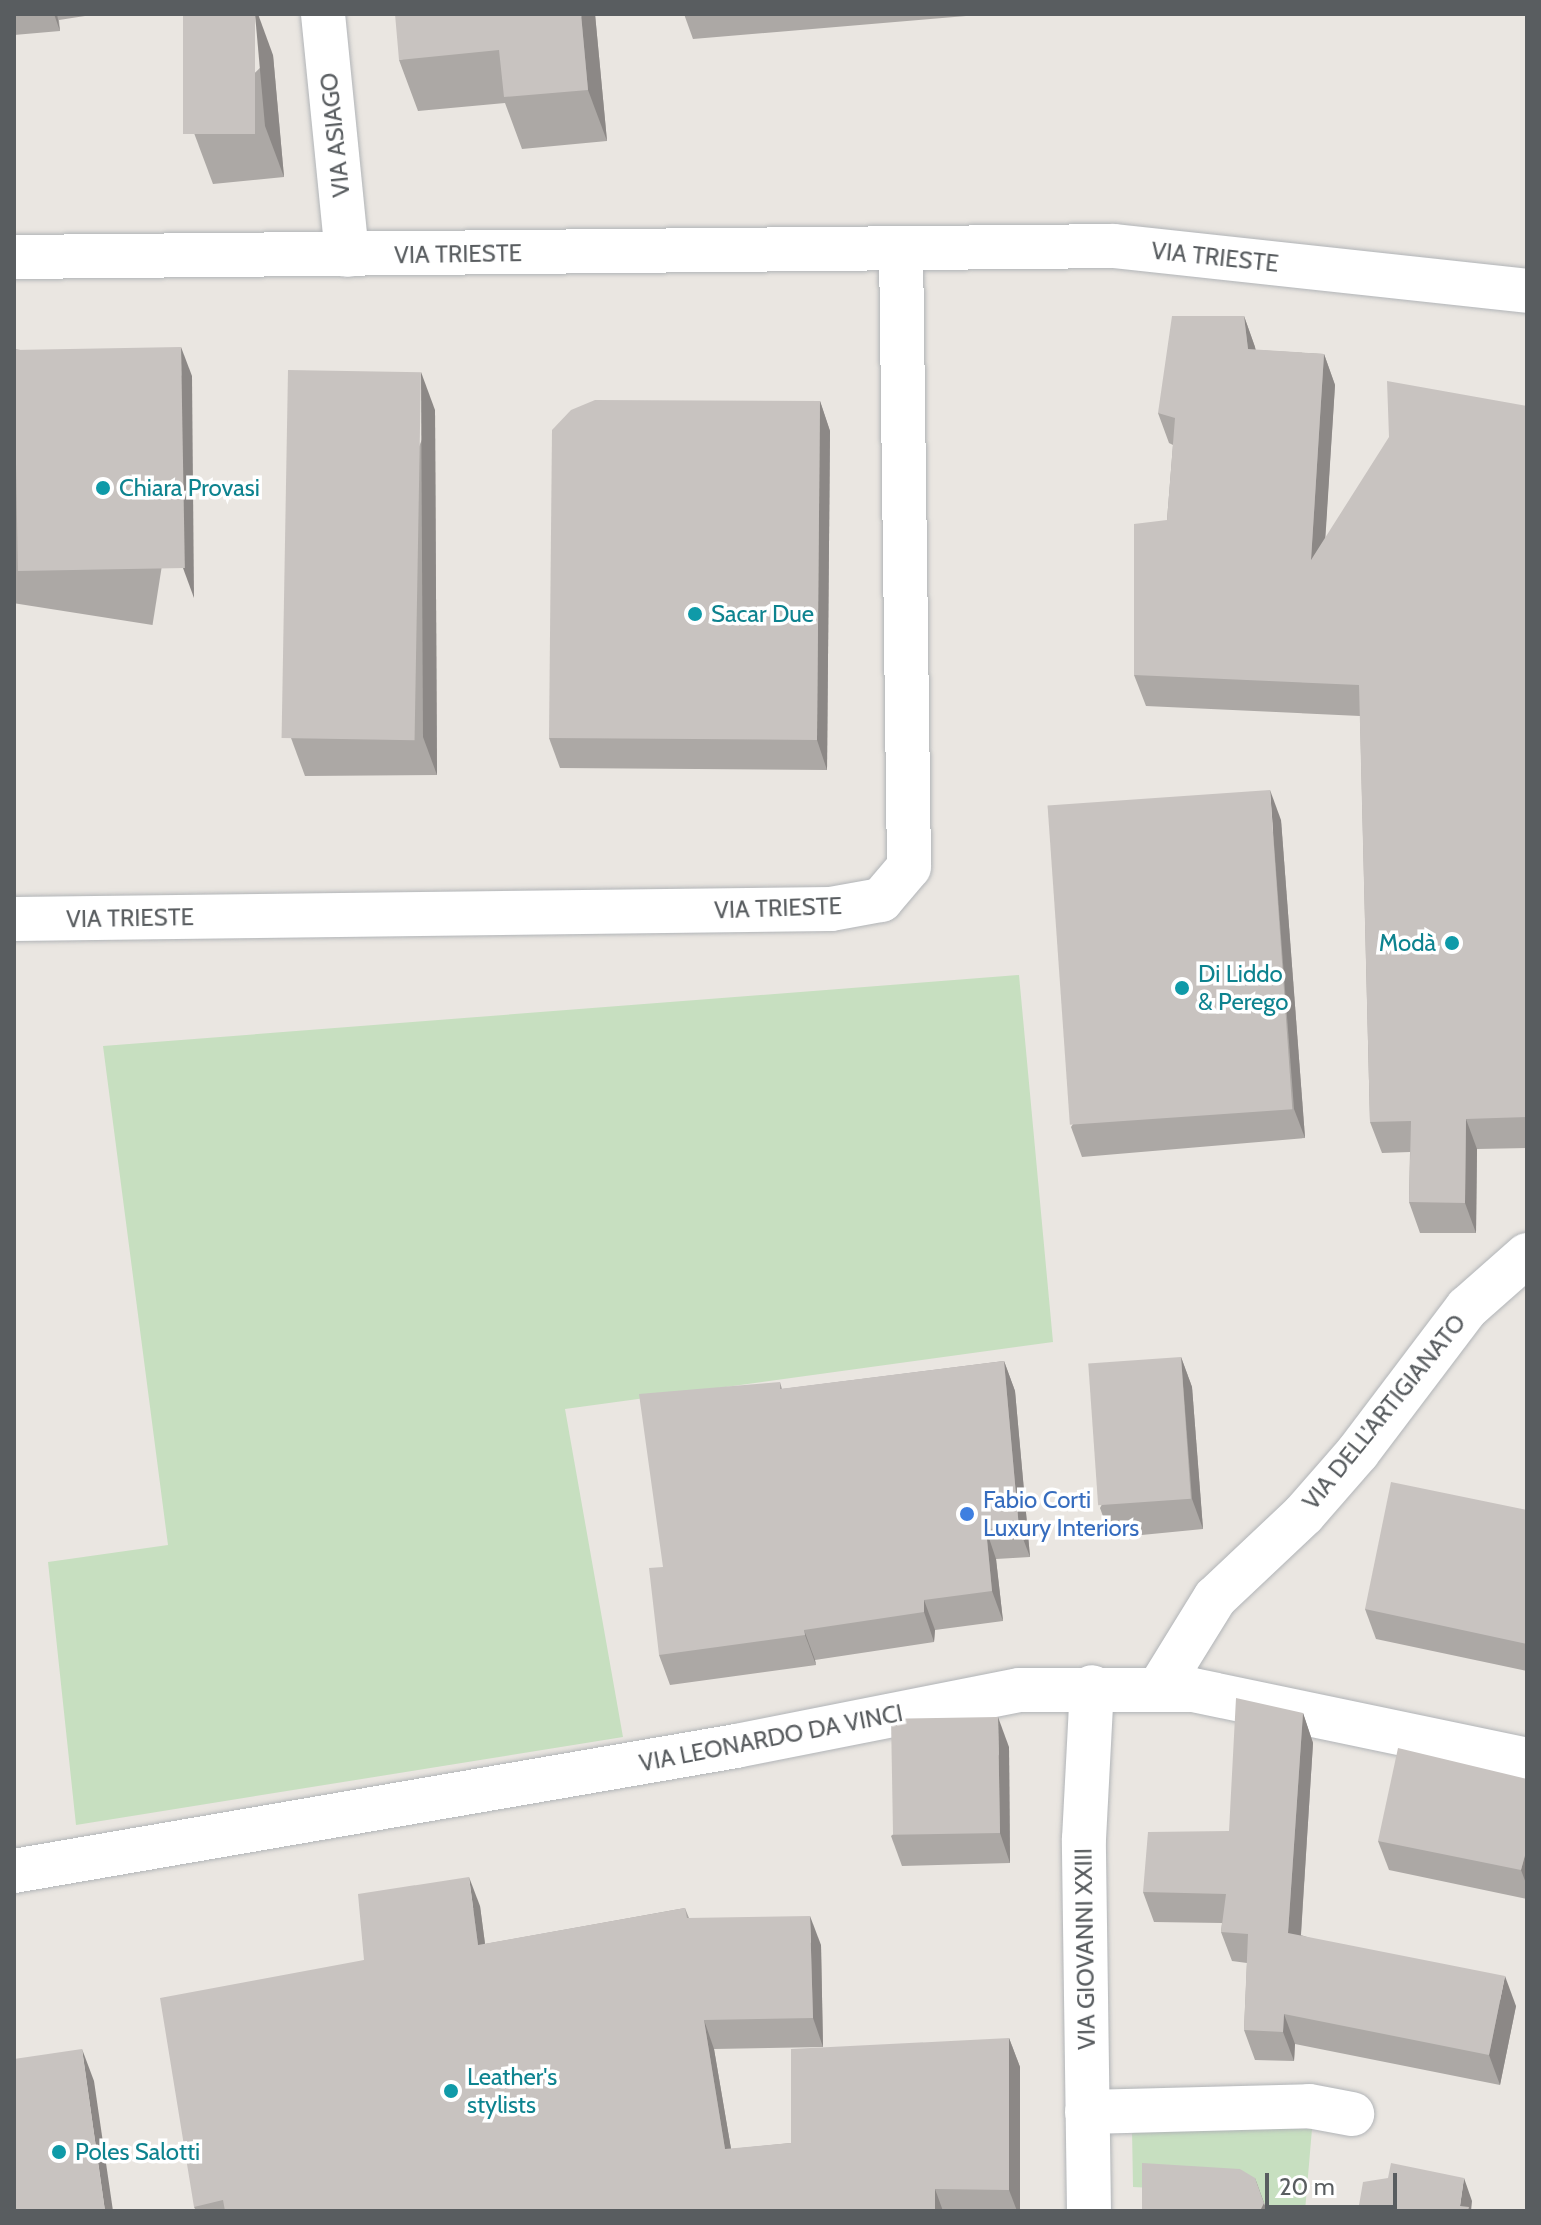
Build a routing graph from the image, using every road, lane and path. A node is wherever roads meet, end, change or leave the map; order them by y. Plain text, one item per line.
1 (323, 14) edge
2 (901, 249) junction
3 (347, 255) junction
4 (14, 257) edge
5 (1527, 291) edge
6 (14, 919) edge
7 (1527, 1255) edge
8 (1092, 1687) junction
9 (1160, 1687) junction
10 (1527, 1760) edge
11 (14, 1871) edge
12 (1087, 2112) junction
13 (1352, 2114) dead end
14 (1089, 2211) edge

1 - 3 street, VIA ASIAGO
2 - 3 street, VIA TRIESTE
2 - 5 street, VIA TRIESTE
2 - 6 street, VIA TRIESTE
3 - 4 street, VIA TRIESTE
7 - 9 street, VIA DELL'ARTIGIANATO
8 - 9 street, VIA LEONARDO DA VINCI
8 - 11 street, VIA LEONARDO DA VINCI
8 - 12 street, VIA GIOVANNI XXIII
9 - 10 street, VIA LEONARDO DA VINCI
12 - 13 street
12 - 14 street, VIA GIOVANNI XXIII

